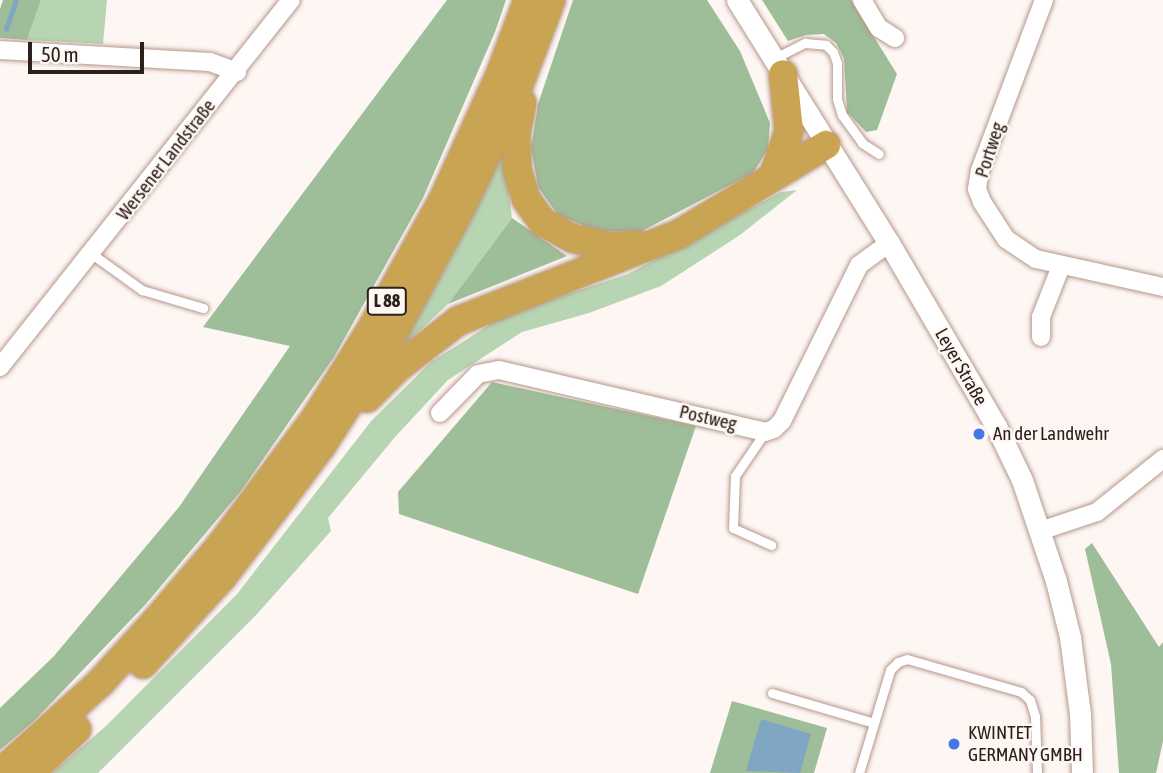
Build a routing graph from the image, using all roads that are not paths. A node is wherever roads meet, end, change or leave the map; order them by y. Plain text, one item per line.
1 (291, 0) edge
2 (528, 0) edge
3 (551, 0) edge
4 (737, 0) edge
5 (862, 0) edge
6 (1044, 0) edge
7 (895, 38) dead end
8 (535, 46) junction
9 (0, 50) edge
10 (778, 66) junction
11 (237, 72) junction
12 (826, 145) junction
13 (879, 154) dead end
14 (773, 177) junction
15 (889, 243) junction
16 (652, 245) junction
17 (92, 254) junction
18 (1060, 266) junction
19 (1163, 286) edge
20 (203, 308) dead end
21 (1041, 337) dead end
22 (0, 367) edge
23 (440, 413) dead end
24 (765, 432) junction
25 (322, 445) junction
26 (1163, 459) edge
27 (1041, 531) junction
28 (771, 545) dead end
29 (772, 693) dead end
30 (874, 723) junction
31 (0, 773) edge
32 (30, 773) edge
33 (859, 773) edge
34 (1037, 773) edge
35 (1082, 773) edge

1 - 11 street, Wersener Landstraße
2 - 31 highway, L 88
3 - 8 highway, L 88
4 - 10 street, Leyer Straße
5 - 7 street
6 - 18 street, Portweg
8 - 16 highway
8 - 25 highway, L 88
9 - 11 street
10 - 12 street, Leyer Straße
10 - 13 lane
10 - 14 highway
11 - 17 street, Wersener Landstraße
12 - 14 highway
12 - 15 street, Leyer Straße
14 - 16 highway
15 - 24 street
15 - 27 street, Leyer Straße
16 - 25 highway
17 - 20 lane
17 - 22 street, Wersener Landstraße
18 - 19 street, Portweg
18 - 21 street
23 - 24 street, Postweg
24 - 28 lane
25 - 32 highway, L 88
26 - 27 street
27 - 35 street, Leyer Straße
29 - 30 lane
30 - 33 lane
30 - 34 lane

